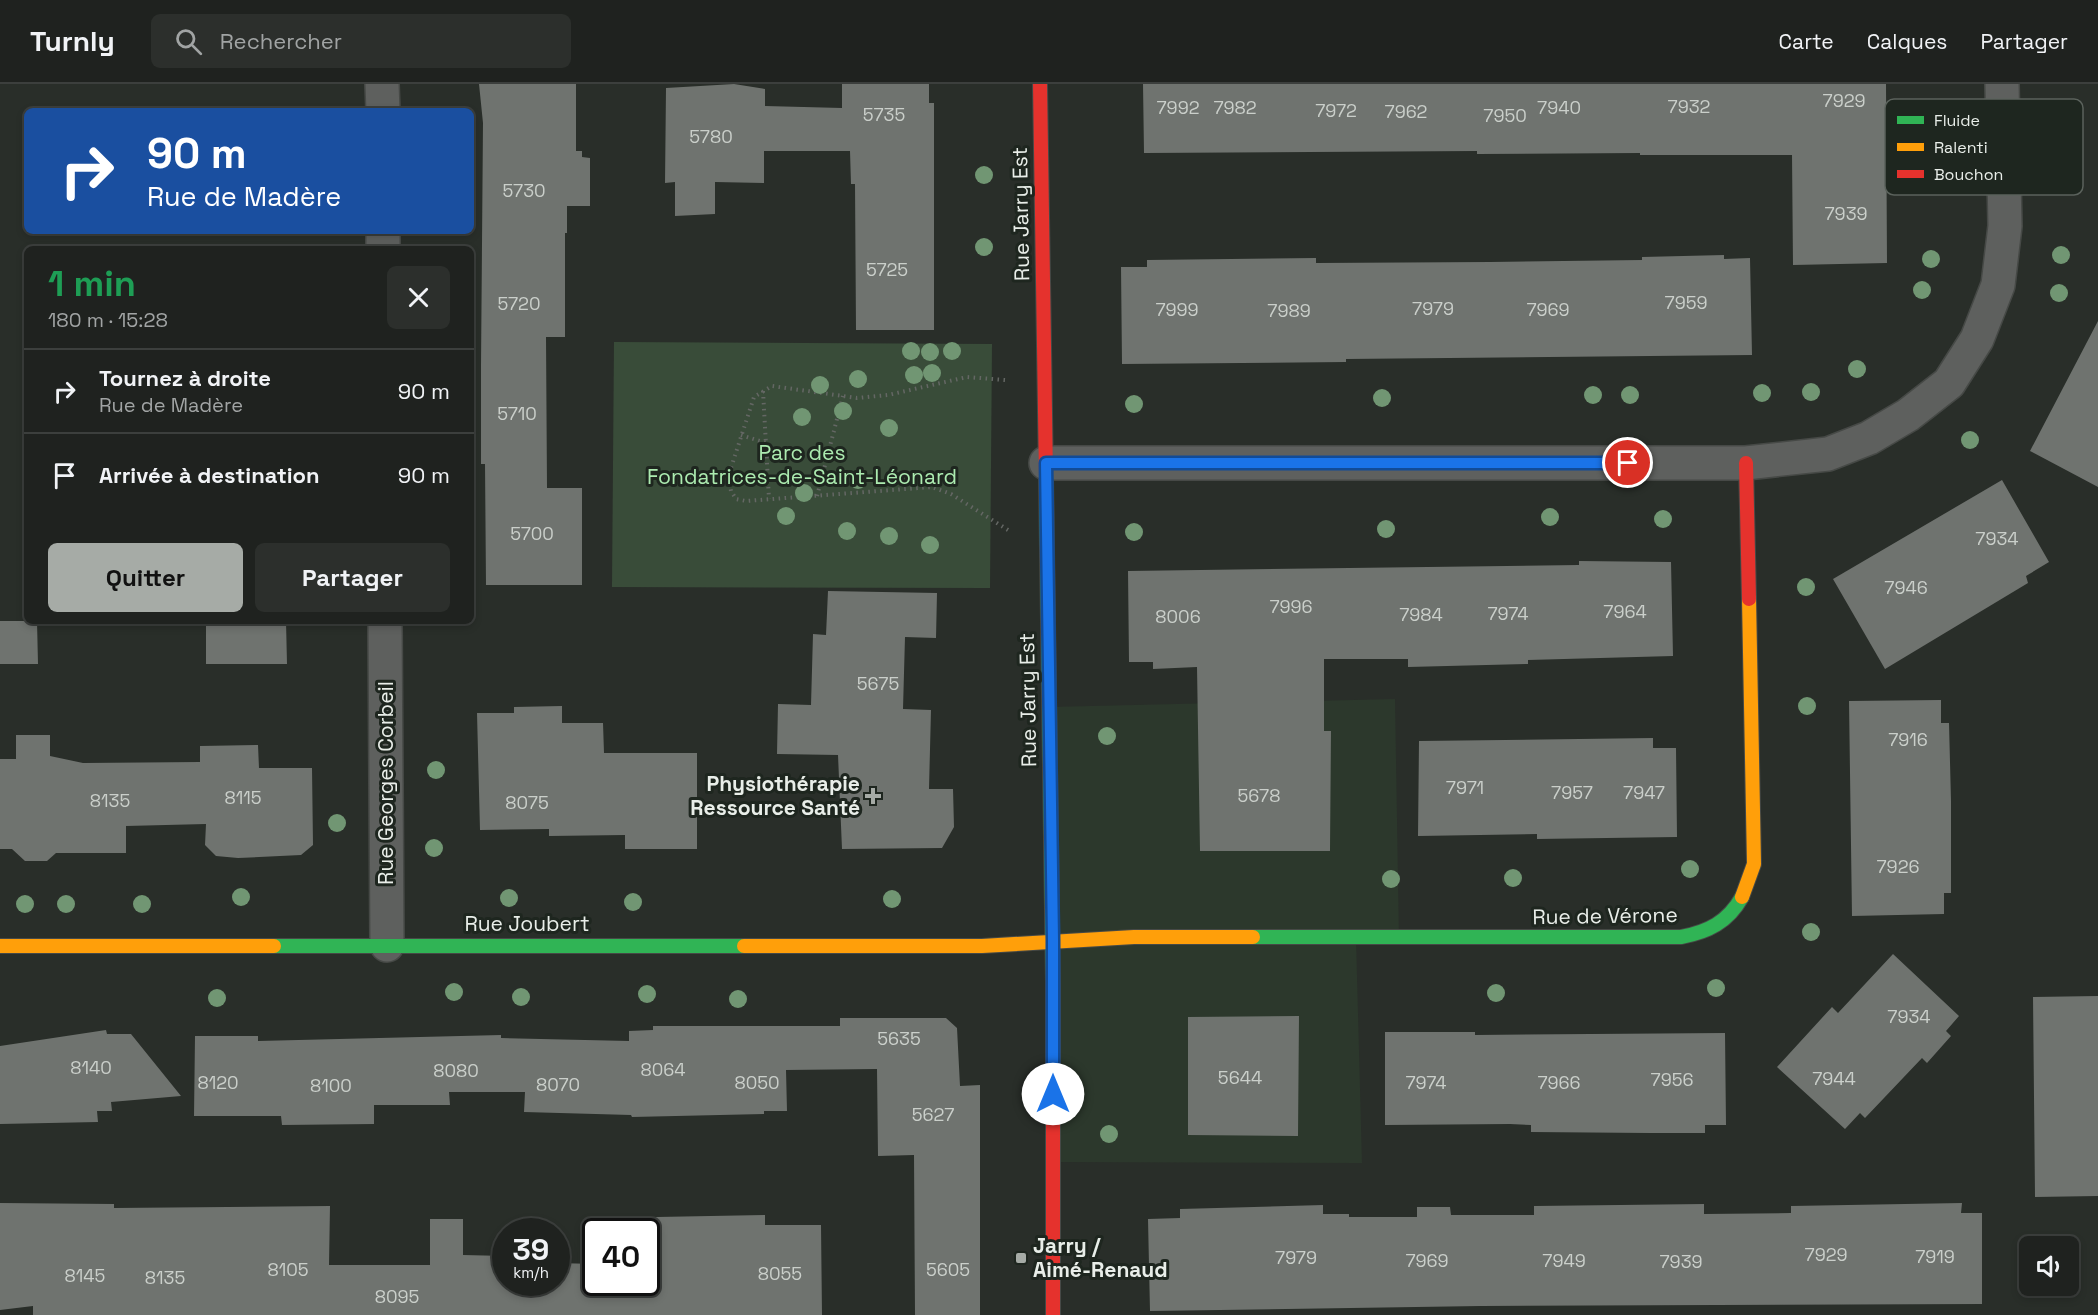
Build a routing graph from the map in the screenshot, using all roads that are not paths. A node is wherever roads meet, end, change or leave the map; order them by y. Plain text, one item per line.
1 (382, 84) edge
2 (1040, 84) edge
3 (2002, 84) edge
4 (2002, 99) edge
5 (382, 108) edge
6 (2005, 195) edge
7 (1046, 463) junction
8 (1746, 463) junction
9 (385, 624) edge
10 (1053, 940) junction
11 (387, 945) junction
12 (0, 946) edge
13 (1053, 1315) edge

1 - 5 street
2 - 7 street, Rue Jarry Est
3 - 4 street
6 - 8 street
7 - 8 street
7 - 10 street, Rue Jarry Est
8 - 10 street, Rue de Vérone
9 - 11 street, Rue Georges Corbeil
10 - 11 street, Rue Joubert
10 - 13 street, Rue Jarry Est
11 - 12 street, Rue Joubert

